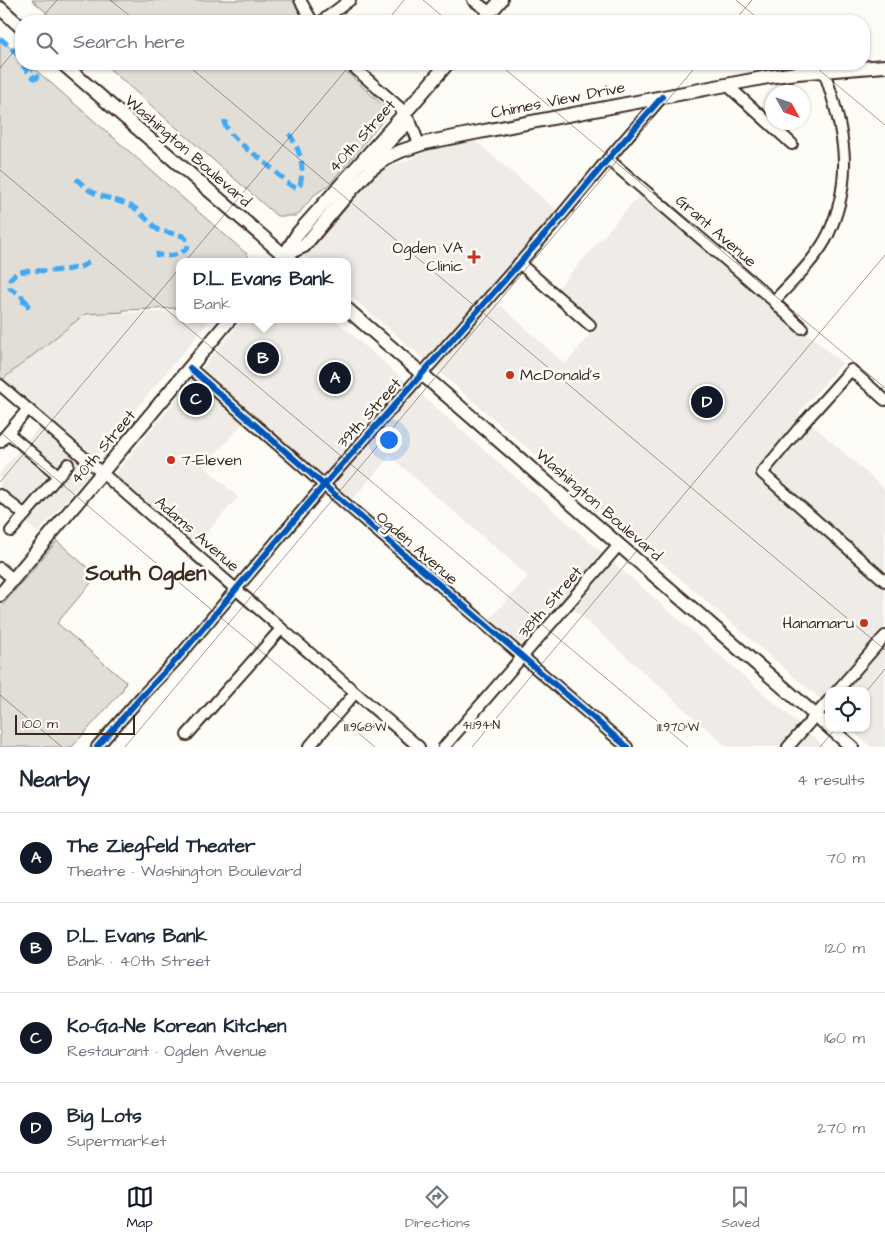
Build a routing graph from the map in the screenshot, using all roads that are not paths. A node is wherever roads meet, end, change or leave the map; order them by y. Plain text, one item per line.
1 (300, 0) edge
2 (350, 0) edge
3 (473, 0) edge
4 (501, 0) edge
5 (0, 8) edge
6 (309, 15) edge
7 (330, 15) edge
8 (485, 15) edge
9 (489, 15) edge
10 (15, 22) edge
11 (885, 66) edge
12 (870, 67) edge
13 (71, 70) edge
14 (357, 70) edge
15 (443, 70) edge
16 (836, 70) edge
17 (824, 71) junction
18 (728, 84) junction
19 (662, 97) junction
20 (407, 118) junction
21 (419, 144) junction
22 (792, 144) dead end
23 (608, 159) junction
24 (364, 176) junction
25 (283, 258) edge
26 (286, 258) edge
27 (288, 258) edge
28 (520, 263) junction
29 (774, 301) junction
30 (351, 312) edge
31 (227, 323) edge
32 (590, 325) dead end
33 (802, 328) dead end
34 (190, 368) junction
35 (422, 374) junction
36 (0, 385) edge
37 (885, 400) edge
38 (28, 409) junction
39 (8, 433) junction
40 (0, 442) edge
41 (68, 464) dead end
42 (102, 472) junction
43 (58, 475) junction
44 (324, 485) junction
45 (0, 495) edge
46 (24, 515) junction
47 (11, 531) dead end
48 (619, 545) junction
49 (0, 568) edge
50 (13, 579) junction
51 (885, 581) edge
52 (236, 589) junction
53 (0, 595) edge
54 (281, 629) junction
55 (885, 636) edge
56 (522, 656) junction
57 (840, 687) edge
58 (355, 693) junction
59 (825, 705) edge
60 (816, 715) junction
61 (825, 723) edge
62 (835, 732) edge
63 (187, 735) dead end
64 (97, 747) edge
65 (309, 747) edge
66 (418, 747) edge
67 (444, 747) edge
68 (627, 747) edge
69 (788, 747) edge
70 (852, 747) edge

1 - 6 street
2 - 7 street
3 - 8 street
4 - 9 main road
5 - 10 main road
11 - 12 main road, Chimes View Drive
13 - 25 main road, Washington Boulevard
14 - 20 street
15 - 20 main road, 40th Street
16 - 17 main road, Chimes View Drive
17 - 18 main road, Chimes View Drive
17 - 29 street
18 - 19 main road, Chimes View Drive
18 - 22 street
19 - 21 main road, Chimes View Drive
19 - 23 street, 39th Street
20 - 21 street
20 - 24 street, 40th Street
20 - 26 main road, 40th Street
21 - 24 main road, Chimes View Drive
23 - 28 street, 39th Street
23 - 29 street, Grant Avenue
24 - 27 main road, 40th Street
28 - 32 street
28 - 35 street, 39th Street
29 - 33 street, Grant Avenue
30 - 35 main road, Washington Boulevard
31 - 34 main road, 40th Street
34 - 42 main road, 40th Street
34 - 44 street, Ogden Avenue
35 - 44 street, 39th Street
35 - 48 main road, Washington Boulevard
36 - 38 street, Adams Avenue
37 - 51 street
38 - 39 street
38 - 42 street, Adams Avenue
39 - 40 street
39 - 43 street
41 - 43 street
42 - 50 main road, 40th Street
42 - 52 street, Adams Avenue
43 - 46 street
44 - 52 street, 39th Street
44 - 56 street, Ogden Avenue
45 - 46 street
46 - 47 street
48 - 56 street, 38th Street
48 - 60 main road, Washington Boulevard
49 - 50 street
50 - 53 main road, 40th Street
52 - 54 street, Adams Avenue
52 - 64 street, 39th Street
54 - 58 street, Adams Avenue
54 - 63 street
55 - 57 street
56 - 67 street, 38th Street
56 - 68 street, Ogden Avenue
58 - 65 street
58 - 66 street, Adams Avenue
59 - 60 street
60 - 61 main road, Washington Boulevard
60 - 69 street
62 - 70 main road, Washington Boulevard

